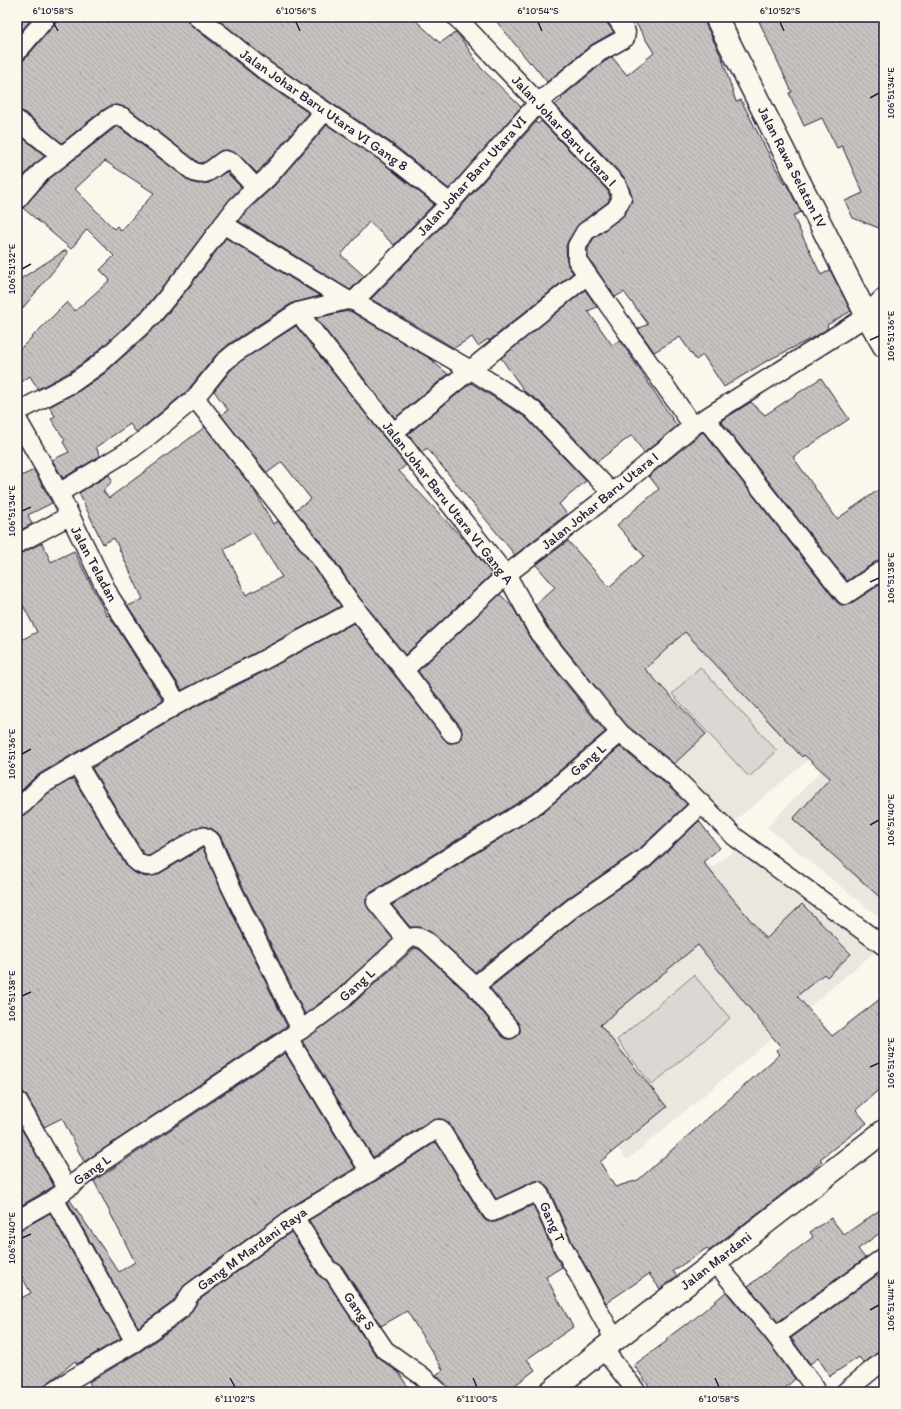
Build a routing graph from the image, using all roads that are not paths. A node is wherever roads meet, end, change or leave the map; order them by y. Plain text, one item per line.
1 (47, 17) edge
2 (197, 17) edge
3 (456, 17) edge
4 (716, 17) edge
5 (619, 21) edge
6 (17, 52) edge
7 (538, 103) junction
8 (324, 112) junction
9 (17, 120) edge
10 (62, 156) junction
11 (256, 188) junction
12 (17, 200) edge
13 (450, 203) junction
14 (223, 224) junction
15 (587, 275) junction
16 (351, 300) junction
17 (884, 300) edge
18 (298, 312) junction
19 (867, 316) junction
20 (884, 346) edge
21 (470, 370) junction
22 (195, 398) junction
23 (17, 412) edge
24 (17, 419) edge
25 (699, 422) junction
26 (394, 432) junction
27 (612, 493) junction
28 (59, 494) junction
29 (69, 516) junction
30 (17, 544) edge
31 (884, 569) edge
32 (506, 575) junction
33 (356, 609) junction
34 (404, 670) junction
35 (178, 704) junction
36 (452, 733) dead end
37 (620, 733) junction
38 (77, 764) junction
39 (702, 804) junction
40 (17, 807) edge
41 (408, 940) junction
42 (884, 946) edge
43 (475, 986) junction
44 (510, 1029) dead end
45 (295, 1034) junction
46 (17, 1100) edge
47 (440, 1129) joint
48 (884, 1131) edge
49 (370, 1172) junction
50 (61, 1194) junction
51 (294, 1217) junction
52 (17, 1220) edge
53 (884, 1257) edge
54 (715, 1262) junction
55 (776, 1336) junction
56 (135, 1342) junction
57 (608, 1344) junction
58 (884, 1360) edge
59 (72, 1386) edge
60 (52, 1392) edge
61 (439, 1392) edge
62 (550, 1392) edge
63 (637, 1392) edge
64 (816, 1392) edge
65 (845, 1392) edge

1 - 6 street
2 - 8 street, Jalan Johar Baru Utara VI Gang 8
3 - 7 street, Jalan Johar Baru Utara I
4 - 19 street, Jalan Rawa Selatan IV
5 - 7 street, Jalan Johar Baru Utara VI
7 - 13 street, Jalan Johar Baru Utara VI
7 - 15 street, Jalan Johar Baru Utara I
8 - 11 street
8 - 13 street, Jalan Johar Baru Utara VI Gang 8
9 - 10 street
10 - 11 street
10 - 12 street
11 - 14 street
13 - 16 street, Jalan Johar Baru Utara VI
14 - 16 street
14 - 23 street
15 - 21 street
15 - 25 street, Jalan Johar Baru Utara I
16 - 18 street
16 - 21 street
17 - 19 street
18 - 22 street
18 - 26 street, Jalan Johar Baru Utara VI Gang A
19 - 20 street
19 - 25 street, Jalan Johar Baru Utara I
21 - 26 street
21 - 27 street
22 - 28 street
22 - 33 street
24 - 28 street, Jalan Teladan
25 - 27 street, Jalan Johar Baru Utara I
25 - 31 street
26 - 32 street, Jalan Johar Baru Utara VI Gang A
27 - 32 street, Jalan Johar Baru Utara I
28 - 29 street, Jalan Teladan
29 - 30 street
29 - 35 street, Jalan Teladan
32 - 34 street, Jalan Johar Baru Utara I
32 - 37 street, Jalan Johar Baru Utara VI Gang A
33 - 34 street
33 - 35 street
34 - 36 street
35 - 38 street
37 - 39 street, Jalan Johar Baru Utara VI Gang A
37 - 41 street, Gang L
38 - 40 street
38 - 45 street
39 - 42 street, Jalan Johar Baru Utara VI Gang A
39 - 43 street
41 - 43 street
41 - 45 street, Gang L
43 - 44 street
45 - 49 street
45 - 50 street, Gang L
46 - 50 street
47 - 49 street, Gang M Mardani Raya
47 - 57 street, Gang T
48 - 54 street, Jalan Mardani
49 - 51 street, Gang M Mardani Raya
50 - 52 street, Gang L
50 - 56 street
51 - 56 street, Gang M Mardani Raya
51 - 61 street, Gang S
53 - 55 street
54 - 55 street
54 - 57 street, Jalan Mardani
55 - 64 street
56 - 59 street, Gang M Mardani Raya
57 - 62 street, Jalan Mardani
57 - 63 street
58 - 65 street
59 - 60 street, Gang M Mardani Raya

